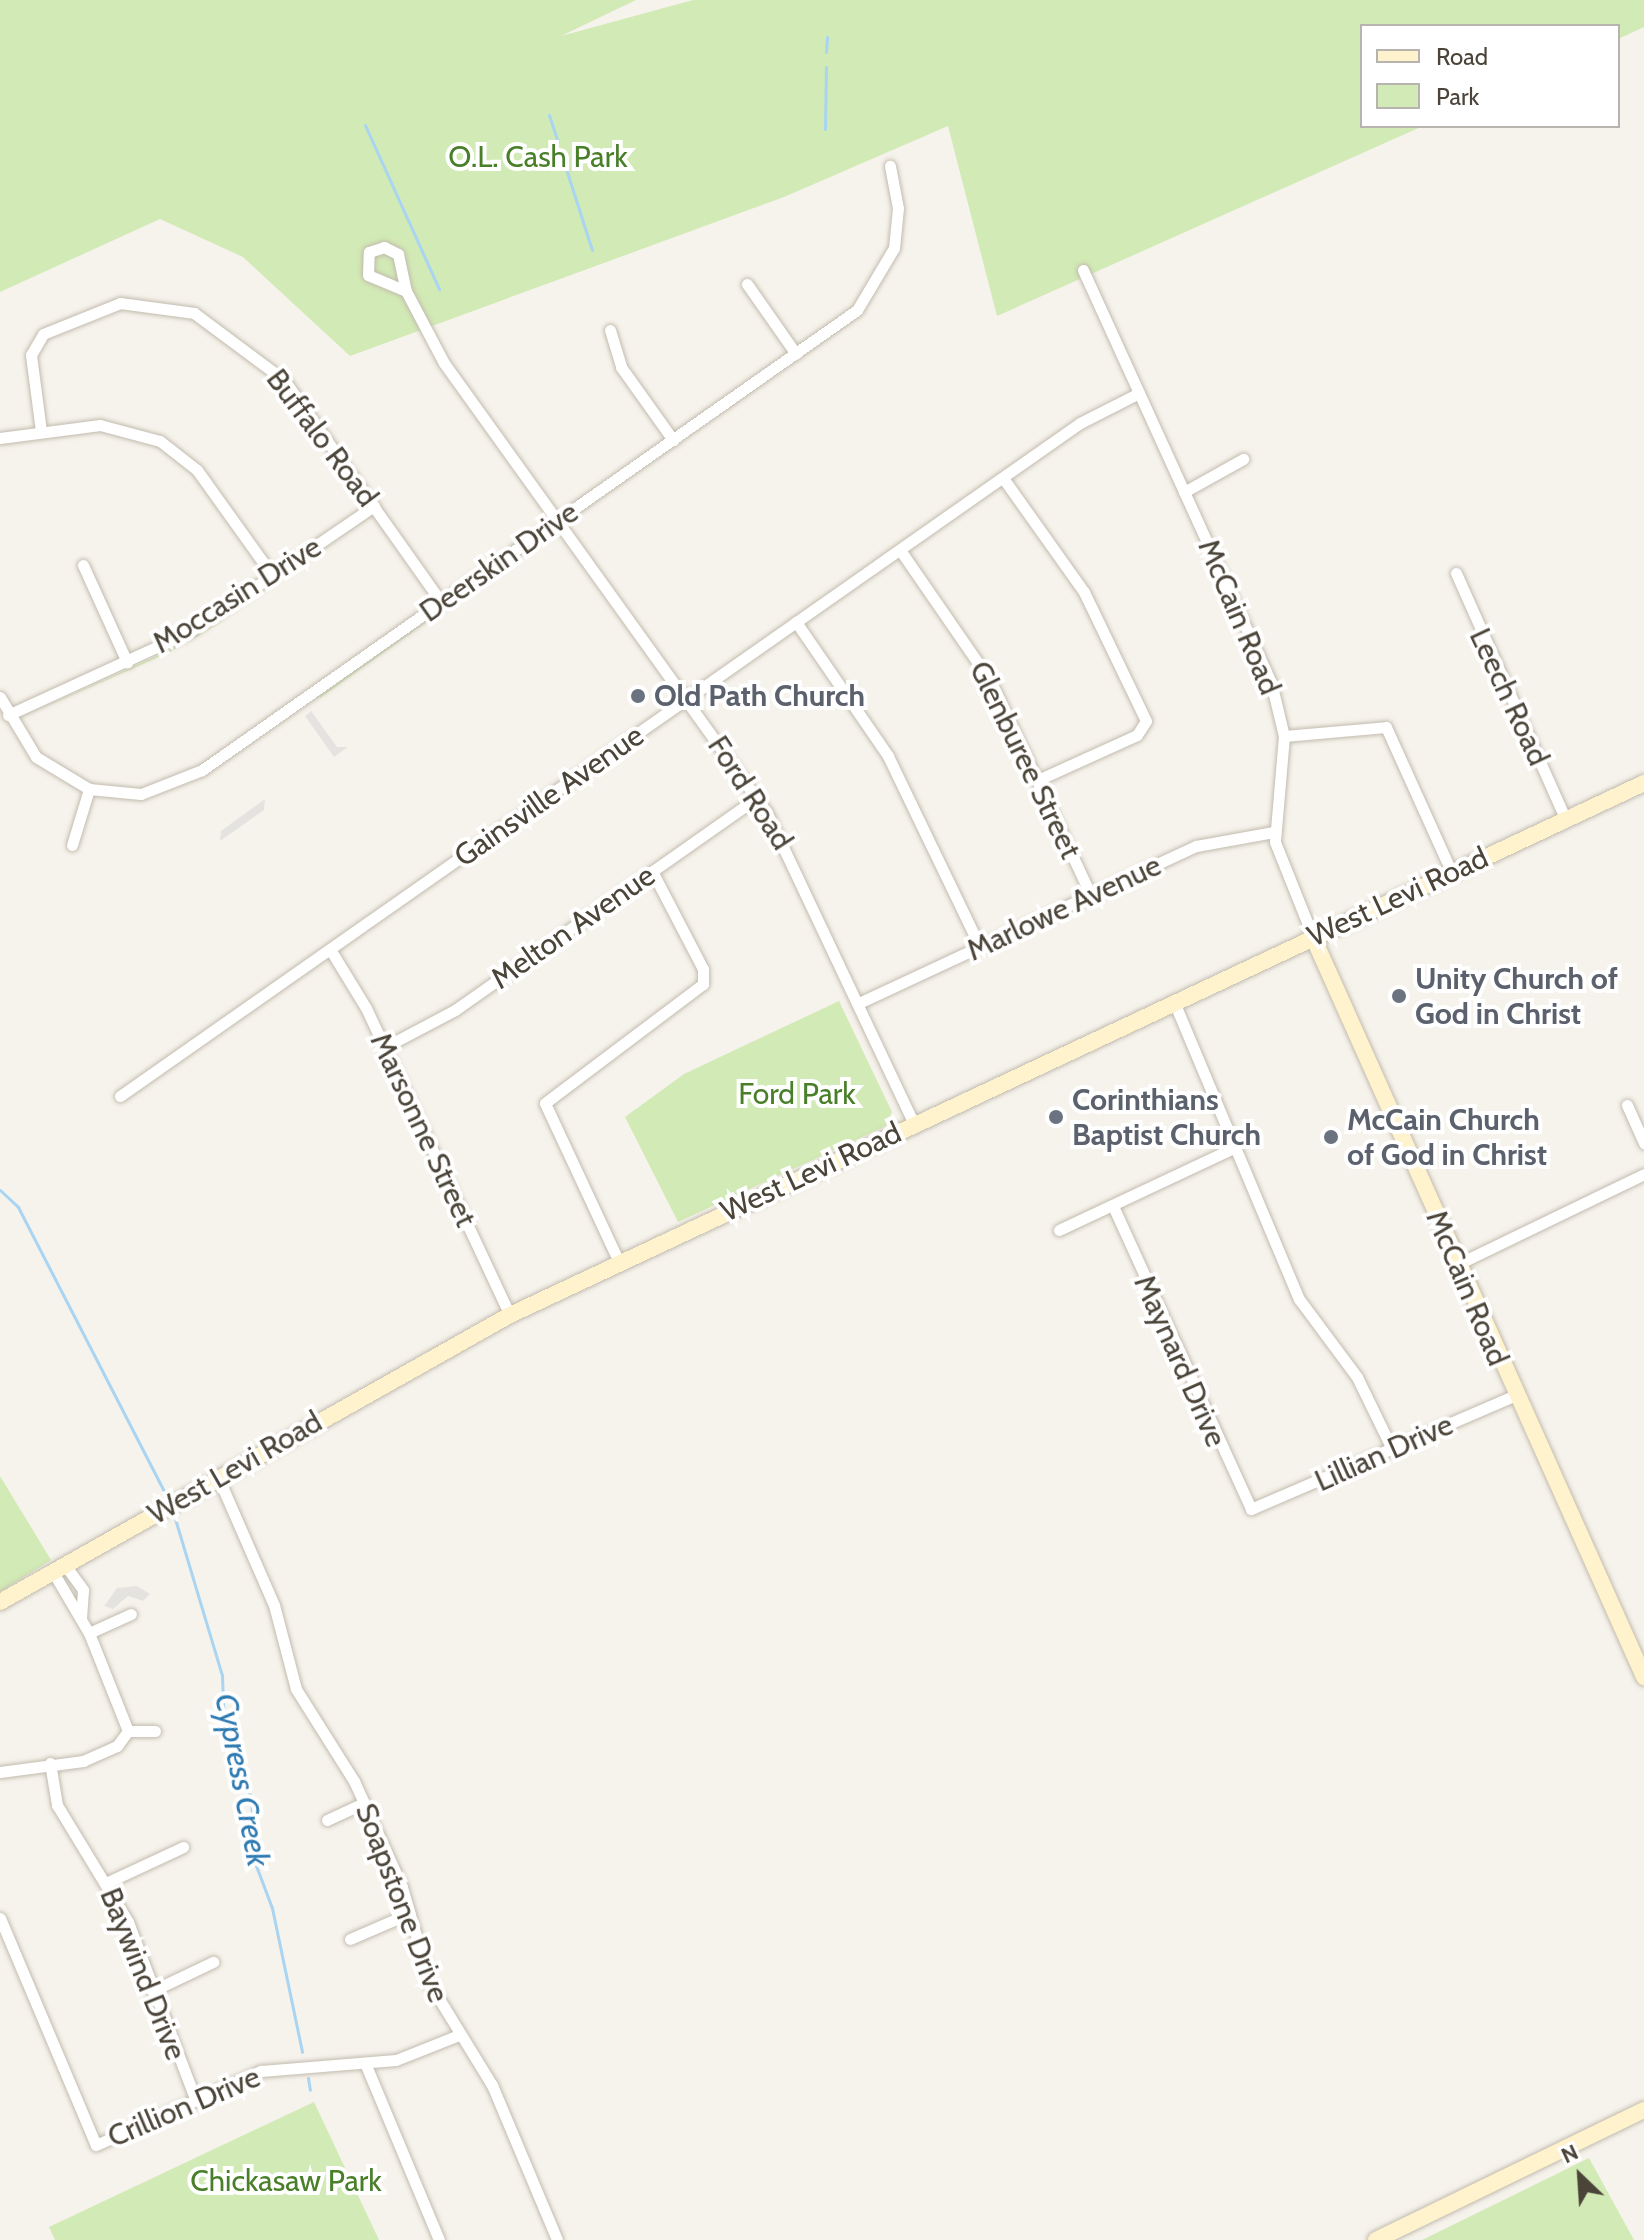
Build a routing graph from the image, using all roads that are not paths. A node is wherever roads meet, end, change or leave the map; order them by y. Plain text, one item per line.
1 (890, 166) dead end
2 (1083, 270) dead end
3 (747, 284) dead end
4 (406, 291) dead end
5 (610, 330) dead end
6 (796, 354) junction
7 (1139, 393) junction
8 (41, 431) junction
9 (0, 438) edge
10 (673, 440) junction
11 (1243, 459) dead end
12 (1003, 478) junction
13 (1184, 492) junction
14 (374, 506) junction
15 (561, 518) junction
16 (900, 550) junction
17 (83, 565) dead end
18 (1456, 573) dead end
19 (273, 576) junction
20 (442, 603) junction
21 (796, 622) junction
22 (127, 662) junction
23 (0, 697) edge
24 (687, 698) junction
25 (8, 715) junction
26 (1284, 736) junction
27 (1038, 780) junction
28 (1644, 783) edge
29 (89, 789) junction
30 (757, 798) junction
31 (1566, 820) junction
32 (1274, 832) junction
33 (72, 845) dead end
34 (652, 871) junction
35 (1451, 871) junction
36 (1091, 895) junction
37 (1313, 937) junction
38 (980, 947) junction
39 (330, 949) junction
40 (1174, 1002) junction
41 (859, 1003) junction
42 (385, 1047) junction
43 (120, 1096) dead end
44 (1627, 1105) dead end
45 (914, 1124) junction
46 (1644, 1143) edge
47 (1233, 1148) junction
48 (1644, 1174) edge
49 (1113, 1206) junction
50 (1059, 1230) dead end
51 (619, 1262) junction
52 (1458, 1264) junction
53 (510, 1315) junction
54 (1513, 1396) junction
55 (1392, 1449) junction
56 (218, 1477) junction
57 (1255, 1510) joint
58 (59, 1568) junction
59 (0, 1602) edge
60 (131, 1614) dead end
61 (81, 1618) junction
62 (89, 1633) junction
63 (1644, 1677) edge
64 (128, 1731) junction
65 (155, 1731) dead end
66 (50, 1763) junction
67 (0, 1772) edge
68 (364, 1803) junction
69 (327, 1820) dead end
70 (183, 1847) dead end
71 (108, 1882) junction
72 (410, 1913) junction
73 (0, 1918) edge
74 (350, 1939) dead end
75 (213, 1962) dead end
76 (152, 1991) junction
77 (459, 2035) junction
78 (365, 2063) junction
79 (196, 2101) junction
80 (1644, 2110) edge
81 (558, 2239) edge
82 (439, 2240) edge
83 (1376, 2240) edge

1 - 6 street, Deerskin Drive
2 - 7 street, McCain Road
3 - 6 street
4 - 15 street, Ford Road
5 - 10 street
6 - 10 street, Deerskin Drive
7 - 12 street, Gainsville Avenue
7 - 13 street, McCain Road
8 - 9 street
8 - 14 street, Buffalo Road
8 - 19 street
10 - 15 street, Deerskin Drive
11 - 13 street
12 - 16 street, Gainsville Avenue
12 - 27 street
13 - 26 street, McCain Road
14 - 19 street, Moccasin Drive
14 - 20 street, Buffalo Road
15 - 20 street, Deerskin Drive
15 - 24 street, Ford Road
16 - 21 street, Gainsville Avenue
16 - 27 street, Glenburee Street
17 - 22 street
18 - 31 street, Leech Road
19 - 22 street, Moccasin Drive
20 - 29 street, Deerskin Drive
21 - 24 street, Gainsville Avenue
21 - 38 street
22 - 25 street, Moccasin Drive
23 - 25 street, Deerskin Drive
24 - 30 street, Ford Road
24 - 39 street, Gainsville Avenue
25 - 29 street, Deerskin Drive
26 - 32 street, McCain Road
26 - 35 street
27 - 36 street, Glenburee Street
28 - 31 street, West Levi Road
29 - 33 street
30 - 34 street, Melton Avenue
30 - 41 street, Ford Road
31 - 35 street, West Levi Road
32 - 36 street, Marlowe Avenue
32 - 37 street, McCain Road
34 - 42 street, Melton Avenue
34 - 51 street
35 - 37 street, West Levi Road
36 - 38 street, Marlowe Avenue
37 - 40 street, West Levi Road
37 - 52 street, McCain Road
38 - 41 street, Marlowe Avenue
39 - 42 street, Marsonne Street
39 - 43 street, Gainsville Avenue
40 - 45 street, West Levi Road
40 - 47 street
41 - 45 street, Ford Road
42 - 53 street, Marsonne Street
44 - 46 street
45 - 51 street, West Levi Road
47 - 49 street
47 - 55 street
48 - 52 street
49 - 50 street
49 - 57 street, Maynard Drive
51 - 53 street, West Levi Road
52 - 54 street, McCain Road
53 - 56 street, West Levi Road
54 - 55 street, Lillian Drive
54 - 63 street, McCain Road
55 - 57 street, Lillian Drive
56 - 58 street, West Levi Road
56 - 68 street, Soapstone Drive
58 - 59 street, West Levi Road
58 - 61 street
58 - 61 street
60 - 62 street
61 - 62 street
62 - 64 street
64 - 65 street
64 - 66 street
66 - 67 street
66 - 71 street, Baywind Drive
68 - 69 street
68 - 72 street, Soapstone Drive
70 - 71 street
71 - 76 street, Baywind Drive
72 - 74 street
72 - 77 street, Soapstone Drive
73 - 79 street, Crillion Drive
75 - 76 street
76 - 79 street, Baywind Drive
77 - 78 street, Crillion Drive
77 - 81 street, Soapstone Drive
78 - 79 street, Crillion Drive
78 - 82 street
80 - 83 street

